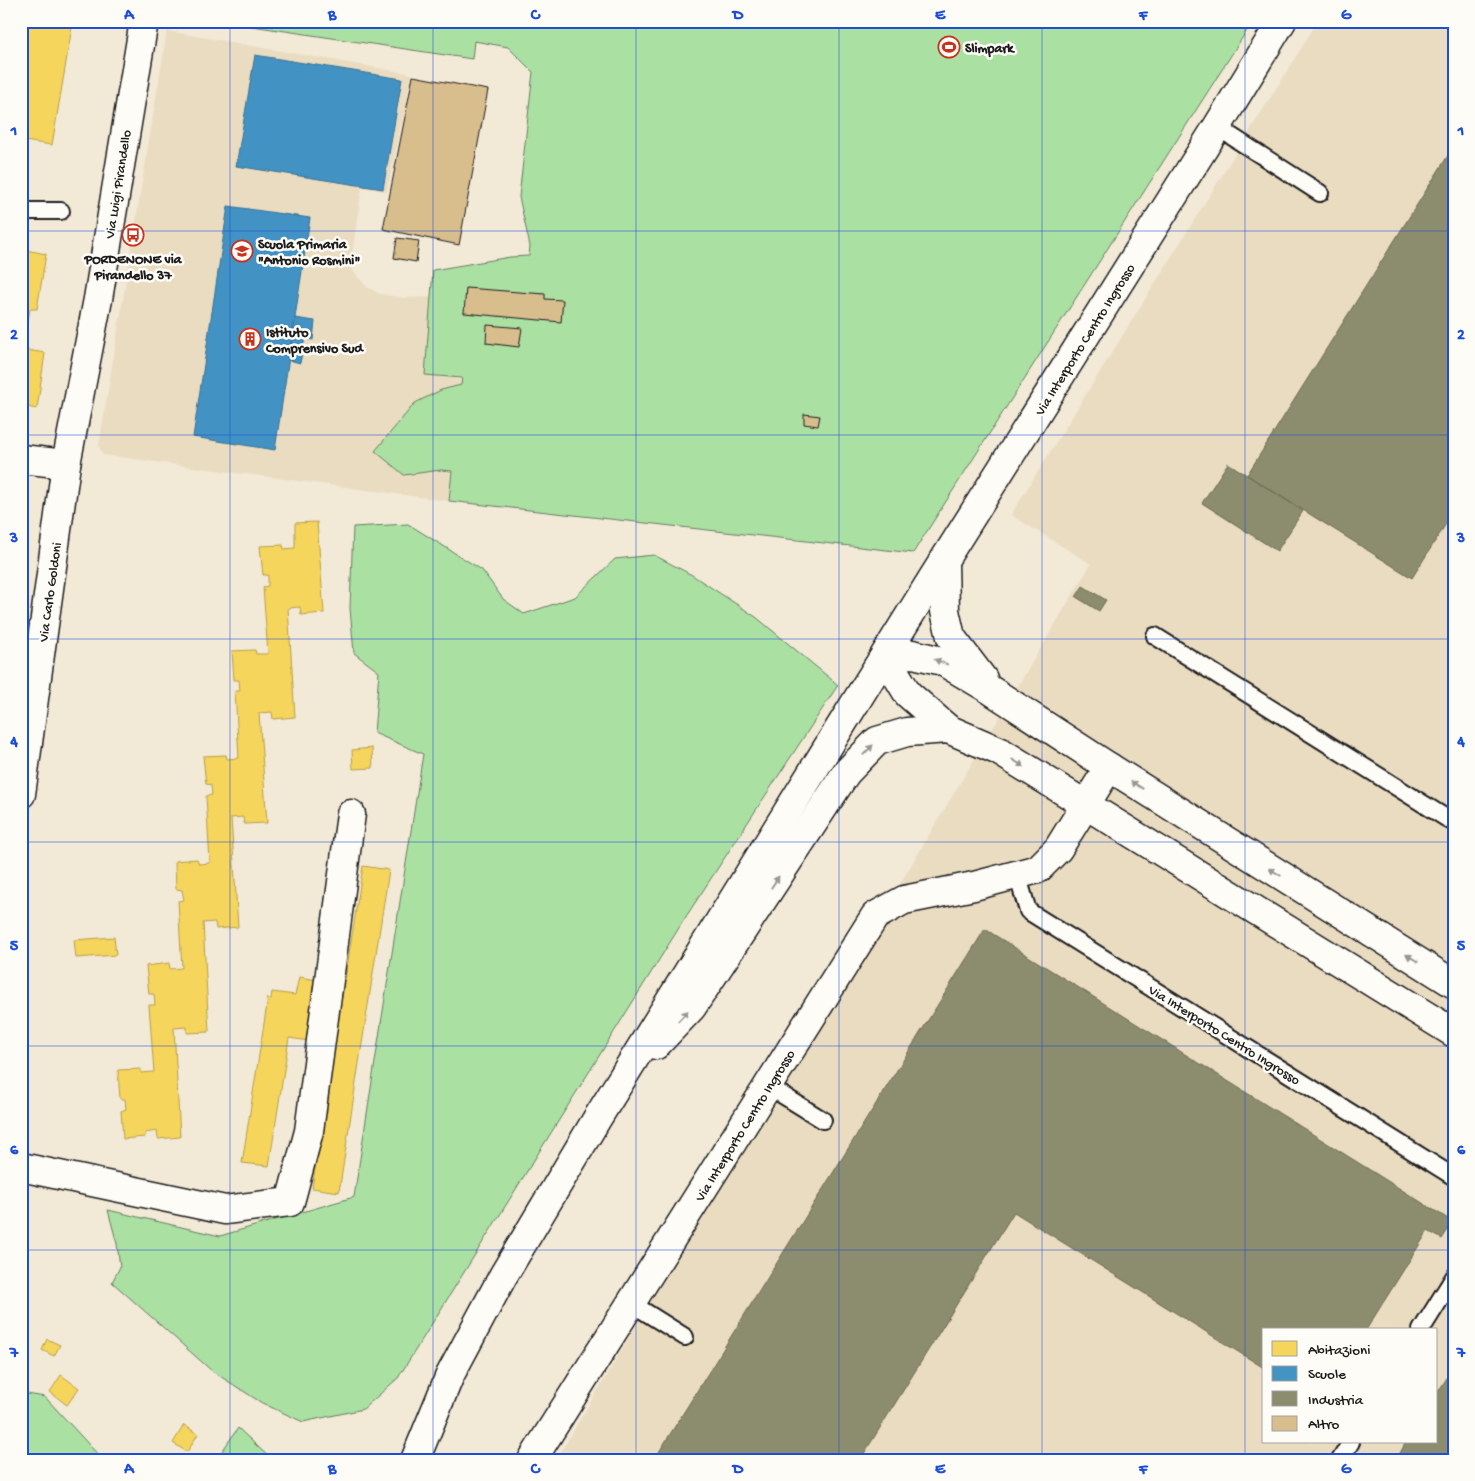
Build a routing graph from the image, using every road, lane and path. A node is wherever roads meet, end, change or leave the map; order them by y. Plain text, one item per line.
1 (144, 21) edge
2 (1282, 21) edge
3 (1217, 127) junction
4 (1320, 193) dead end
5 (61, 211) dead end
6 (21, 212) edge
7 (21, 459) edge
8 (66, 464) junction
9 (944, 561) junction
10 (1155, 636) dead end
11 (885, 656) junction
12 (990, 689) junction
13 (948, 729) junction
14 (1109, 767) junction
15 (21, 794) edge
16 (1087, 805) junction
17 (351, 814) dead end
18 (1454, 823) edge
19 (1017, 874) junction
20 (1454, 984) edge
21 (1454, 1033) edge
22 (768, 1086) junction
23 (614, 1090) junction
24 (823, 1120) dead end
25 (21, 1167) edge
26 (1454, 1177) edge
27 (1454, 1277) edge
28 (631, 1303) junction
29 (1422, 1328) edge
30 (685, 1337) dead end
31 (1350, 1444) edge
32 (415, 1460) edge
33 (532, 1460) edge
34 (1340, 1460) edge

1 - 8 street, Via Luigi Pirandello
2 - 3 street, Via Interporto Centro Ingrosso
3 - 4 lane
3 - 9 street, Via Interporto Centro Ingrosso
5 - 6 lane
7 - 8 street
8 - 15 street, Via Carlo Goldoni
9 - 11 street, Via Interporto Centro Ingrosso
9 - 12 street
10 - 18 lane
12 -> 11 street
11 - 13 street
11 - 23 street, Via Interporto Centro Ingrosso
12 - 14 street
13 -> 16 street, Via Interporto Centro Ingrosso
23 -> 13 street, Via Interporto Centro Ingrosso
14 - 16 street, Via Interporto Centro Ingrosso
20 -> 14 street
16 - 19 street, Via Interporto Centro Ingrosso
16 - 21 street, Via Interporto Centro Ingrosso
17 - 25 street
19 - 22 street, Via Interporto Centro Ingrosso
19 - 26 lane, Via Interporto Centro Ingrosso
22 - 24 lane
22 - 28 street, Via Interporto Centro Ingrosso
23 - 32 street, Via Interporto Centro Ingrosso
27 - 29 lane
28 - 30 lane
28 - 33 street, Via Interporto Centro Ingrosso
31 - 34 lane

